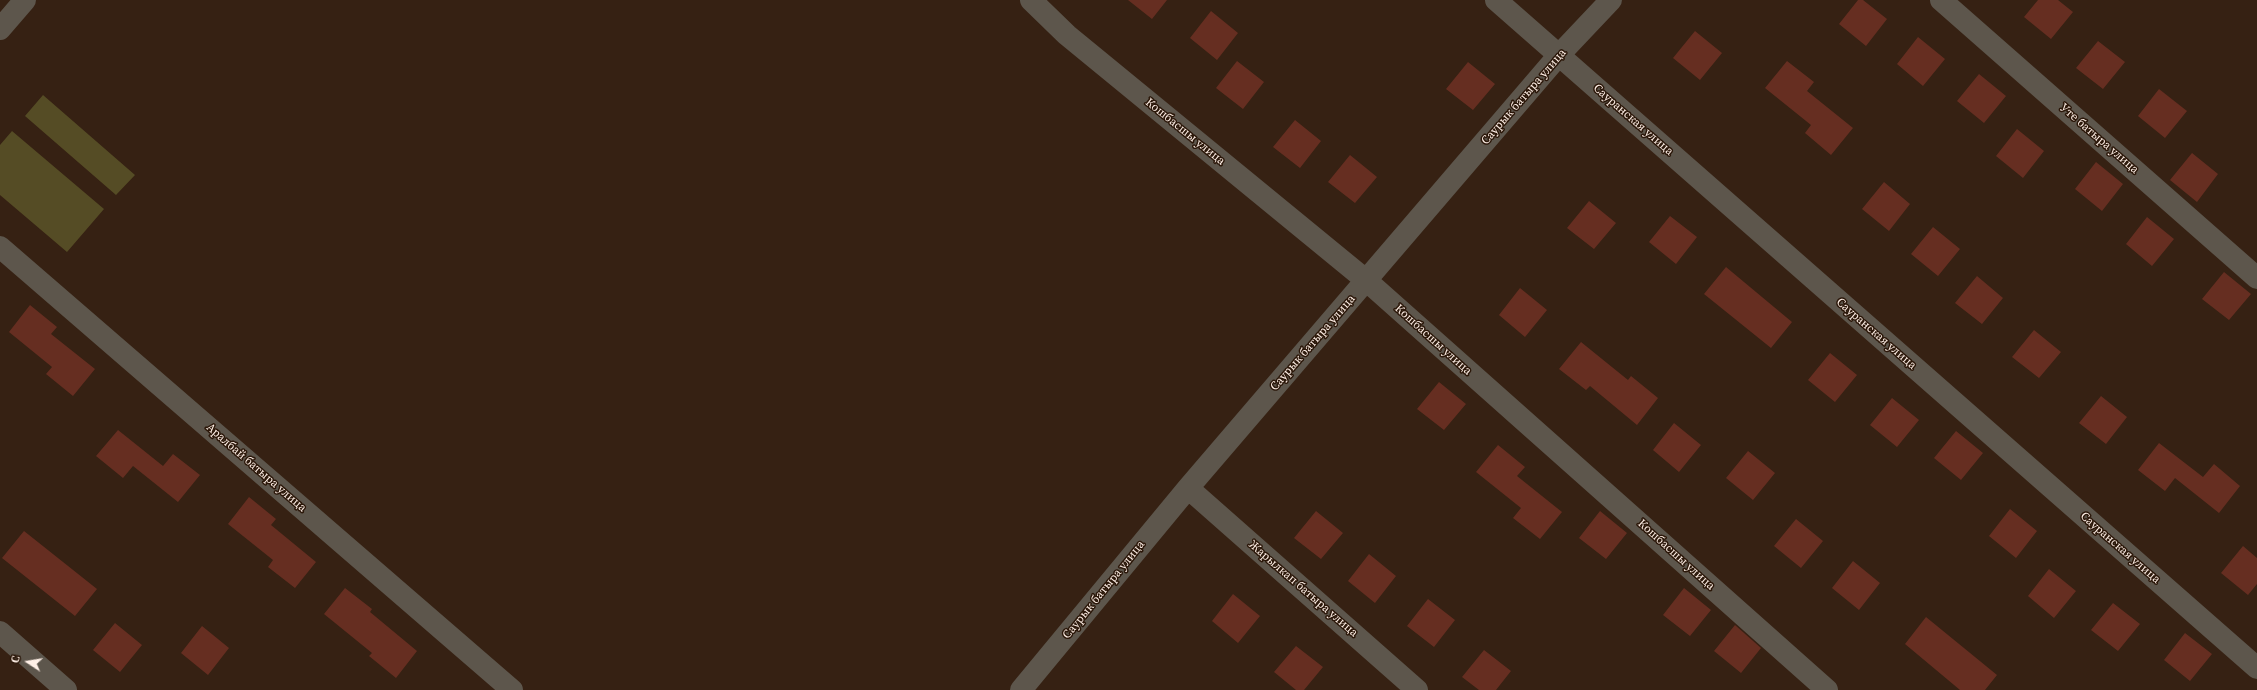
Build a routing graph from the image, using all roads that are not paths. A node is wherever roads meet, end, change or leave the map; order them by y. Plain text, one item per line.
1 (25, 0) edge
2 (1031, 0) edge
3 (1496, 0) edge
4 (1611, 0) edge
5 (1941, 0) edge
6 (0, 29) edge
7 (1559, 55) junction
8 (0, 247) edge
9 (2257, 278) edge
10 (1367, 281) junction
11 (1188, 488) junction
12 (0, 632) edge
13 (2257, 668) edge
14 (66, 690) edge
15 (512, 690) edge
16 (1021, 690) edge
17 (1417, 690) edge
18 (1827, 690) edge

1 - 6 street
2 - 10 street, Кошбасшы улица
3 - 7 street, Сауранская улица
4 - 7 street, Саурык батыра улица
5 - 9 street, Уте батыра улица
7 - 10 street, Саурык батыра улица
7 - 13 street, Сауранская улица
8 - 15 street, Аралбай батыра улица
10 - 11 street, Саурык батыра улица
10 - 18 street, Кошбасшы улица
11 - 16 street, Саурык батыра улица
11 - 17 street, Жарылкап батыра улица
12 - 14 street

